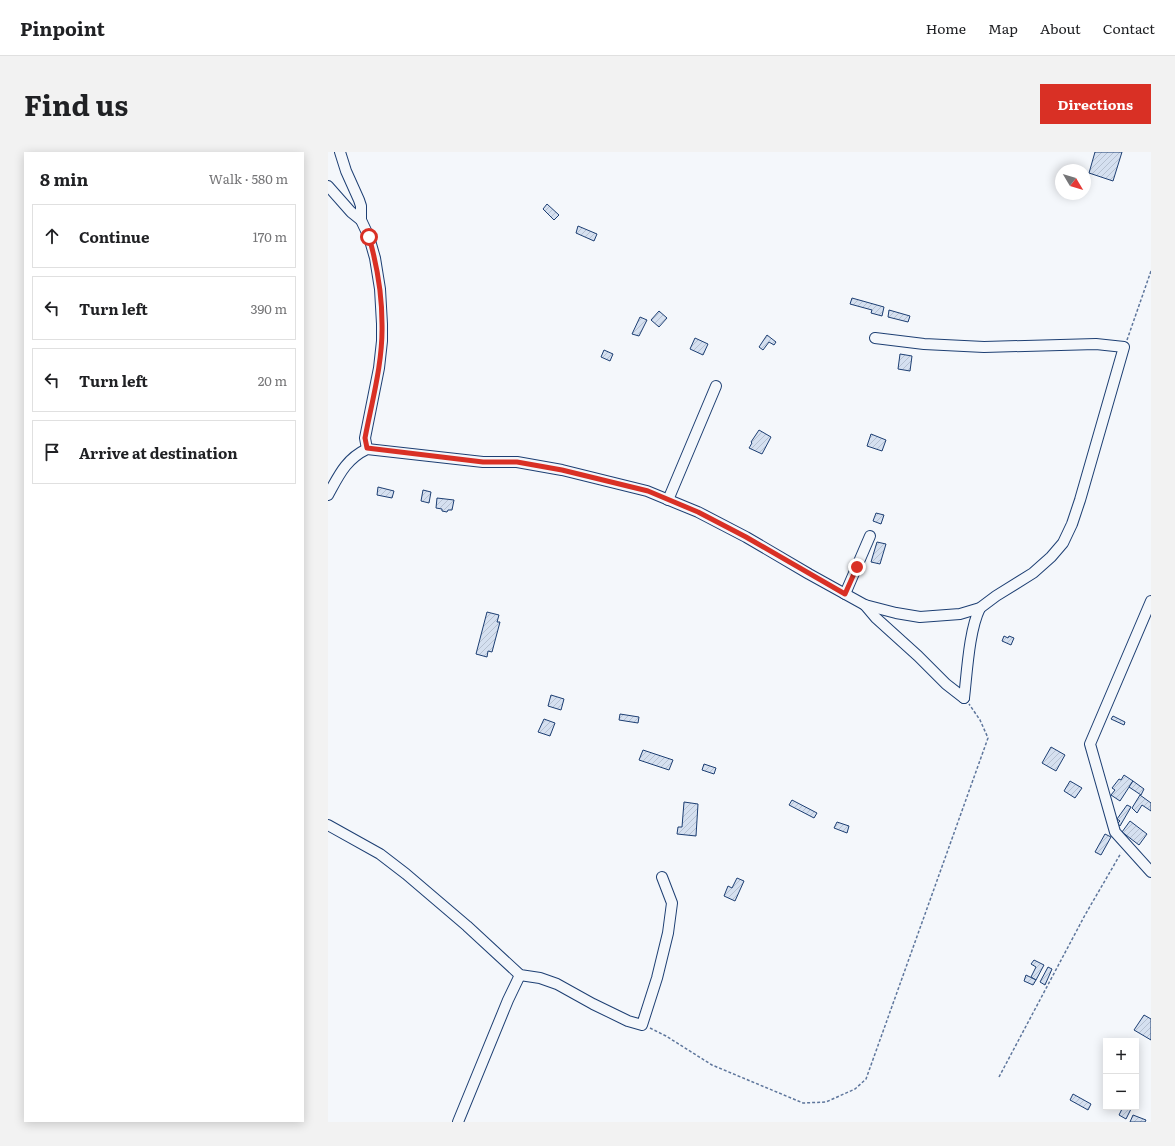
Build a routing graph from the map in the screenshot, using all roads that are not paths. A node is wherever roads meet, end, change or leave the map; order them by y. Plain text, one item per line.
1 (340, 152) edge
2 (328, 186) edge
3 (362, 220) junction
4 (875, 338) dead end
5 (716, 386) dead end
6 (367, 448) junction
7 (328, 495) edge
8 (668, 500) junction
9 (870, 536) dead end
10 (845, 594) junction
11 (1151, 601) edge
12 (865, 605) junction
13 (980, 608) junction
14 (328, 825) edge
15 (1151, 872) edge
16 (662, 877) dead end
17 (520, 975) junction
18 (458, 1122) edge

1 - 3 street
2 - 3 street
3 - 6 street
4 - 13 street
5 - 8 street
6 - 7 street
6 - 8 street
8 - 10 street
9 - 10 street
10 - 12 street
11 - 15 street
12 - 13 street
12 - 13 street
14 - 17 street
16 - 17 street
17 - 18 street

